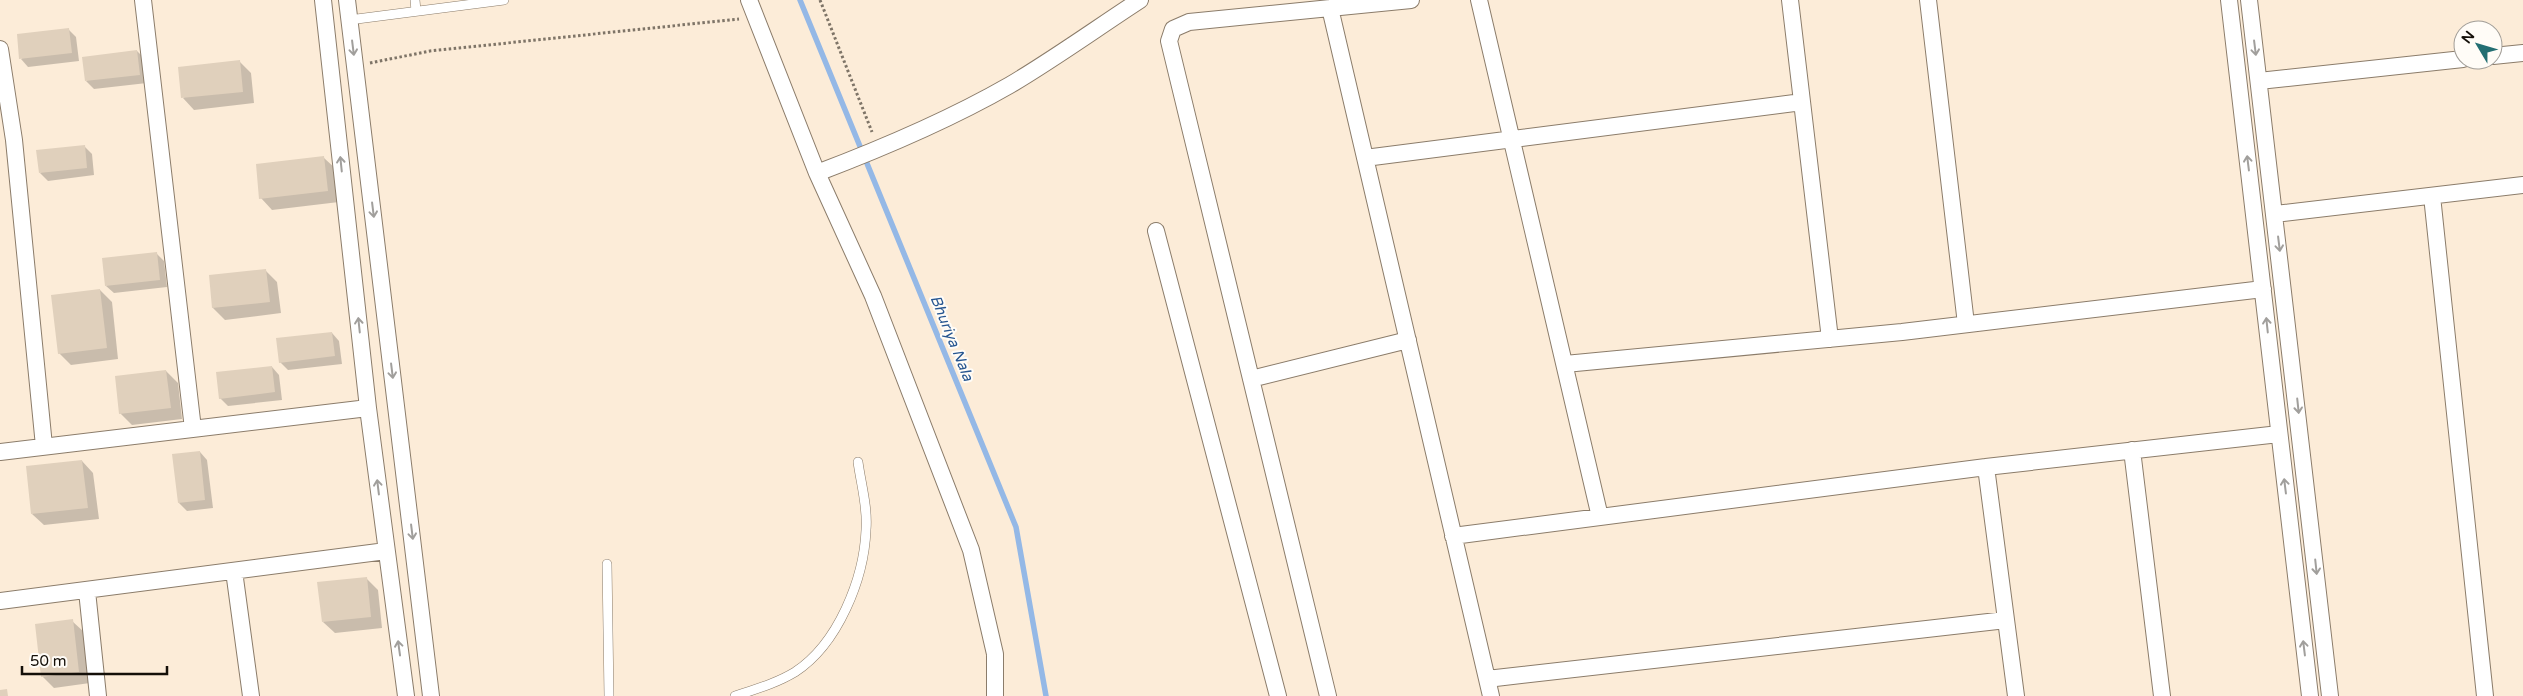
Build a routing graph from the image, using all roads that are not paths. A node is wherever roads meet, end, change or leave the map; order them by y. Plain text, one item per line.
1 (143, 0) edge
2 (322, 0) edge
3 (347, 0) edge
4 (415, 0) edge
5 (504, 0) edge
6 (749, 0) edge
7 (1140, 0) edge
8 (1410, 0) edge
9 (1479, 0) edge
10 (1790, 0) edge
11 (1928, 0) edge
12 (2229, 0) edge
13 (2249, 0) edge
14 (1330, 8) junction
15 (416, 11) junction
16 (349, 20) junction
17 (0, 48) edge
18 (2523, 53) edge
19 (2503, 55) edge
20 (2453, 60) edge
21 (2259, 81) junction
22 (1802, 102) junction
23 (1512, 138) junction
24 (7, 141) edge
25 (1366, 158) junction
26 (817, 173) junction
27 (2523, 185) edge
28 (2432, 196) junction
29 (2275, 214) junction
30 (1156, 231) dead end
31 (2263, 289) junction
32 (1966, 324) junction
33 (1830, 339) junction
34 (1408, 340) junction
35 (1565, 364) junction
36 (1251, 379) junction
37 (368, 408) junction
38 (193, 429) junction
39 (2279, 434) junction
40 (44, 446) junction
41 (2132, 450) junction
42 (0, 452) edge
43 (858, 462) dead end
44 (1986, 467) junction
45 (1600, 517) junction
46 (1453, 536) junction
47 (386, 551) junction
48 (607, 564) dead end
49 (234, 571) junction
50 (88, 591) junction
51 (0, 600) edge
52 (2006, 620) junction
53 (1487, 679) junction
54 (98, 696) edge
55 (251, 696) edge
56 (406, 696) edge
57 (431, 696) edge
58 (609, 696) edge
59 (735, 696) edge
60 (995, 696) edge
61 (1278, 696) edge
62 (1328, 696) edge
63 (1491, 696) edge
64 (2016, 696) edge
65 (2162, 696) edge
66 (2310, 696) edge
67 (2330, 696) edge
68 (2485, 696) edge

1 - 38 street
37 -> 2 street
3 - 16 street
4 - 15 lane
5 - 15 lane
6 - 26 street
7 - 26 street
8 - 14 street
9 - 23 street
10 - 22 street
11 - 32 street
31 -> 12 street
13 -> 21 street
14 - 25 street
14 - 36 street
15 - 16 lane
16 -> 57 street
17 - 24 street
18 - 19 street
20 - 21 street
21 - 29 street
22 - 23 street
22 - 33 street
23 - 25 street
23 - 35 street
24 - 40 street
25 - 34 street
26 - 60 street
27 - 28 street
28 - 29 street
28 - 68 street
29 -> 67 street
30 - 61 street
31 - 32 street
39 -> 31 street
32 - 33 street
33 - 35 street
34 - 36 street
34 - 46 street
35 - 45 street
36 - 62 street
37 - 38 street
47 -> 37 street
38 - 40 street
39 - 41 street
66 -> 39 street
40 - 42 street
41 - 44 street
41 - 65 street
43 - 59 lane
44 - 45 street
44 - 52 street
45 - 46 street
46 - 53 street
47 - 49 street
56 -> 47 street
48 - 58 lane
49 - 50 street
49 - 55 street
50 - 51 street
50 - 54 street
52 - 53 street
52 - 64 street
53 - 63 street

